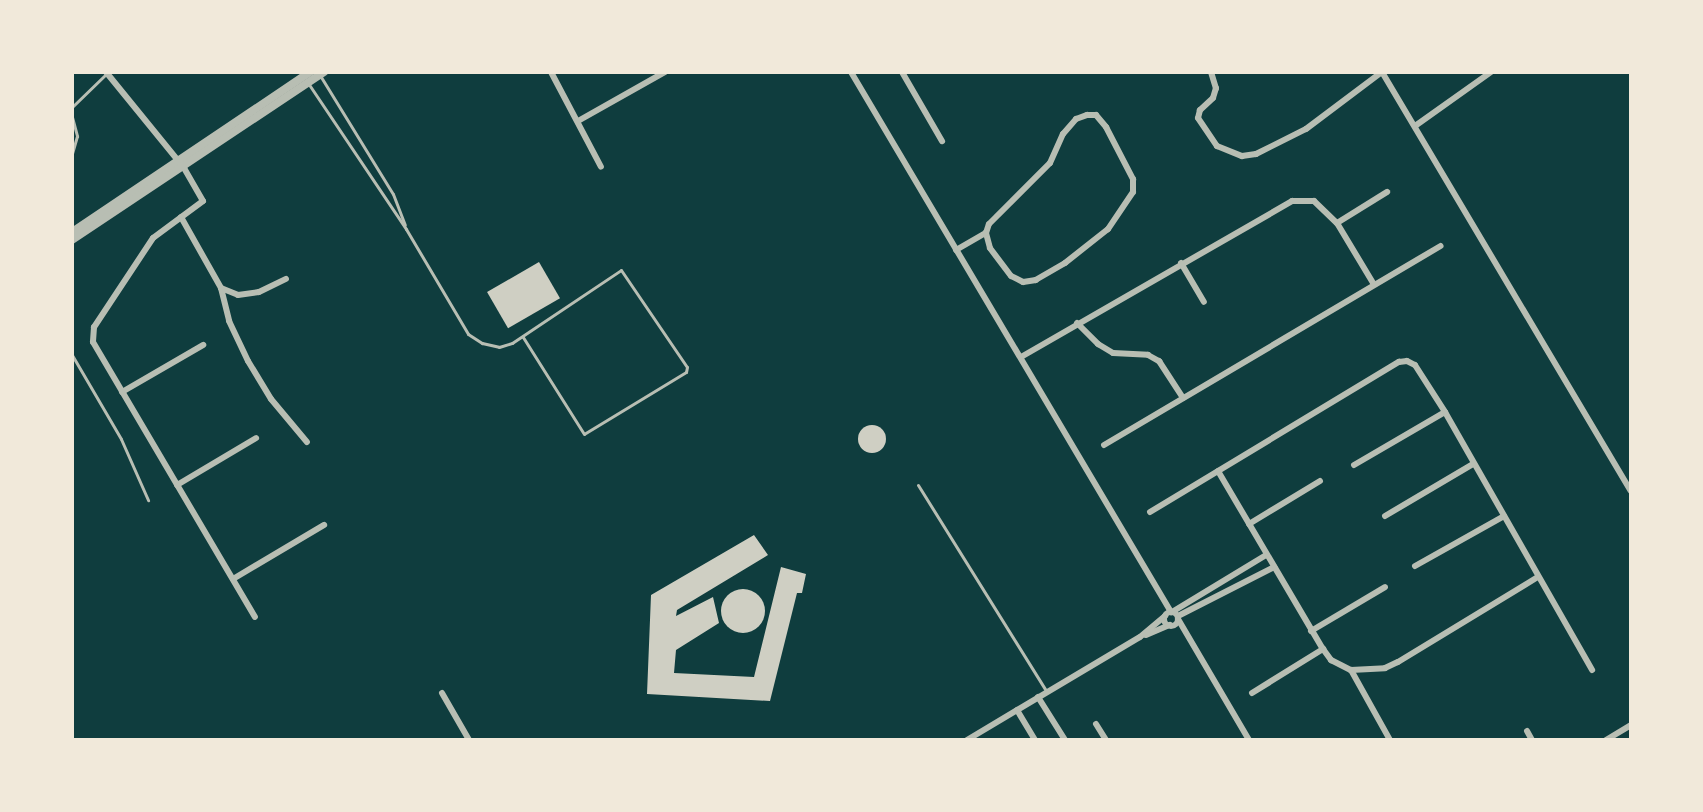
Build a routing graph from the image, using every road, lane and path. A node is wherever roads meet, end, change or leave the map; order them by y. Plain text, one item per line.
1 (551, 72) edge
2 (665, 72) edge
3 (851, 72) edge
4 (902, 72) edge
5 (1211, 72) edge
6 (1382, 72) edge
7 (1491, 72) edge
8 (107, 73) edge
9 (320, 73) edge
10 (307, 77) edge
11 (72, 107) edge
12 (72, 117) edge
13 (578, 121) junction
14 (1415, 126) junction
15 (942, 141) dead end
16 (72, 153) edge
17 (181, 165) junction
18 (601, 166) dead end
19 (1387, 192) dead end
20 (181, 218) junction
21 (1337, 223) junction
22 (406, 230) junction
23 (72, 231) edge
24 (986, 233) junction
25 (72, 240) edge
26 (1440, 246) dead end
27 (956, 250) junction
28 (1181, 263) junction
29 (286, 279) dead end
30 (1373, 283) junction
31 (221, 288) junction
32 (1204, 302) dead end
33 (1077, 323) junction
34 (523, 337) junction
35 (203, 345) dead end
36 (72, 355) edge
37 (1021, 357) junction
38 (122, 392) junction
39 (1183, 398) junction
40 (1444, 412) junction
41 (256, 438) dead end
42 (307, 442) dead end
43 (1104, 445) dead end
44 (1473, 464) junction
45 (1354, 465) dead end
46 (1218, 471) junction
47 (1320, 481) dead end
48 (177, 485) junction
49 (918, 485) dead end
50 (1631, 491) edge
51 (148, 500) dead end
52 (1150, 512) dead end
53 (1385, 516) dead end
54 (1504, 516) junction
55 (1249, 524) junction
56 (324, 525) dead end
57 (1266, 555) junction
58 (1415, 566) dead end
59 (1274, 567) junction
60 (1538, 577) junction
61 (233, 579) junction
62 (1385, 587) dead end
63 (1173, 615) junction
64 (255, 617) dead end
65 (1172, 625) junction
66 (1311, 631) junction
67 (1140, 637) junction
68 (1189, 640) junction
69 (1323, 649) junction
70 (1352, 670) junction
71 (1592, 670) dead end
72 (1047, 692) junction
73 (442, 693) dead end
74 (1252, 693) dead end
75 (1038, 697) junction
76 (1017, 710) junction
77 (1096, 724) dead end
78 (1631, 725) edge
79 (1527, 731) dead end
80 (469, 740) edge
81 (967, 740) edge
82 (1035, 740) edge
83 (1065, 740) edge
84 (1106, 740) edge
85 (1249, 740) edge
86 (1390, 740) edge
87 (1532, 740) edge
88 (1606, 740) edge

1 - 13 street
2 - 13 street
3 - 27 street
4 - 15 street
5 - 6 street
6 - 14 street
7 - 14 street
8 - 11 lane
8 - 17 street
9 - 10 street
9 - 22 lane
10 - 17 street
10 - 22 lane
12 - 16 lane
13 - 18 street
14 - 50 street
17 - 20 street
17 - 23 street
17 - 25 street
19 - 21 street
20 - 31 street
20 - 38 street
21 - 28 street
21 - 30 street
22 - 34 lane
24 - 24 street
24 - 27 street
26 - 30 street
27 - 37 street
28 - 32 street
28 - 33 street
29 - 31 street
30 - 39 street
31 - 42 street
33 - 37 street
33 - 39 street
34 - 34 lane
35 - 38 street
36 - 51 lane
37 - 63 street
38 - 48 street
39 - 43 street
40 - 44 street
40 - 45 street
40 - 46 street
41 - 48 street
44 - 53 street
44 - 54 street
46 - 52 street
46 - 55 street
47 - 55 street
48 - 61 street
49 - 72 lane
54 - 58 street
54 - 60 street
55 - 57 street
56 - 61 street
57 - 59 street
57 - 63 street
59 - 63 street
59 - 66 street
60 - 70 street
60 - 71 street
61 - 64 street
62 - 66 street
63 - 65 street
63 - 65 street
63 - 67 street
63 - 68 street
65 - 67 street
65 - 68 street
66 - 69 street
67 - 72 street
68 - 85 street
69 - 70 street
69 - 74 street
70 - 86 street
72 - 75 street
73 - 80 street
75 - 76 street
75 - 83 street
76 - 81 street
76 - 82 street
77 - 84 street
78 - 88 street
79 - 87 street

